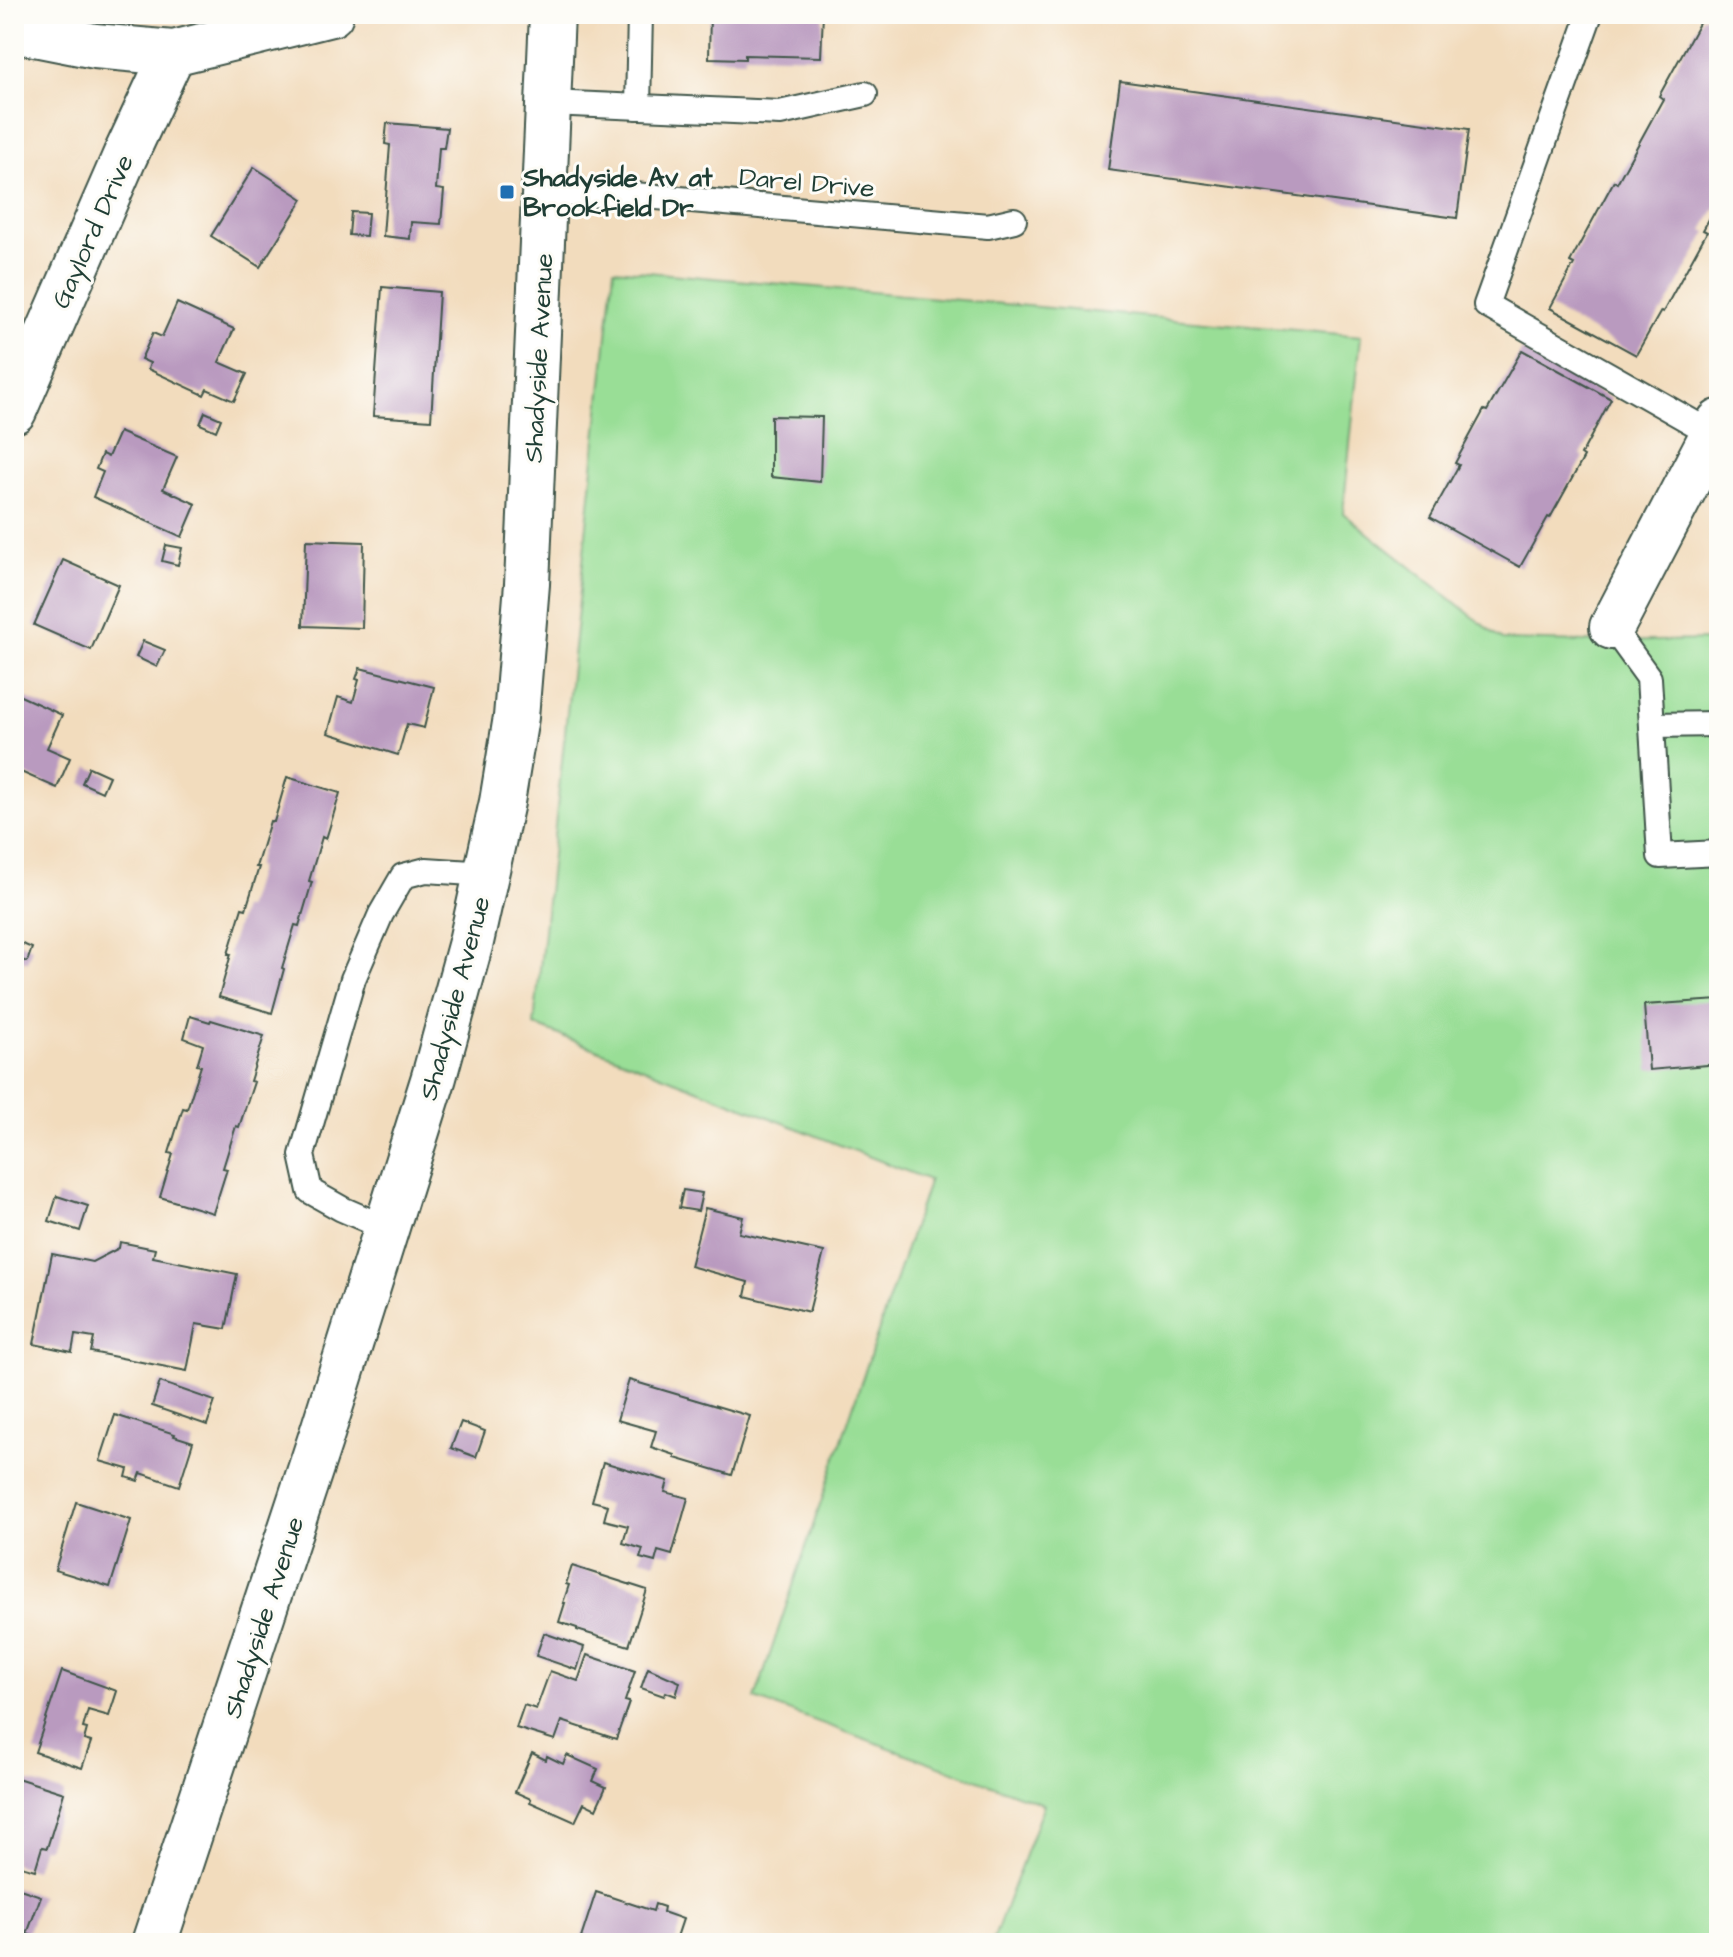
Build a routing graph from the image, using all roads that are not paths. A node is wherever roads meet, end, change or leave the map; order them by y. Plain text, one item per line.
1 (331, 14) edge
2 (552, 14) edge
3 (640, 14) edge
4 (1590, 14) edge
5 (14, 30) edge
6 (173, 53) junction
7 (865, 94) dead end
8 (549, 103) junction
9 (638, 107) junction
10 (546, 194) junction
11 (1014, 220) dead end
12 (14, 411) edge
13 (1716, 428) edge
14 (1612, 627) joint
15 (1719, 724) edge
16 (1652, 725) junction
17 (1719, 853) edge
18 (487, 874) junction
19 (388, 1229) junction
20 (154, 1943) edge

1 - 6 street
2 - 8 street, Shadyside Avenue
3 - 9 lane
4 - 13 lane
5 - 6 street
6 - 12 street, Gaylord Drive
7 - 9 lane
8 - 9 lane
8 - 10 street, Shadyside Avenue
10 - 11 lane, Darel Drive
10 - 18 street, Shadyside Avenue
13 - 14 street
14 - 16 lane
15 - 16 lane
16 - 17 lane
18 - 19 street, Shadyside Avenue
18 - 19 lane
19 - 20 street, Shadyside Avenue

